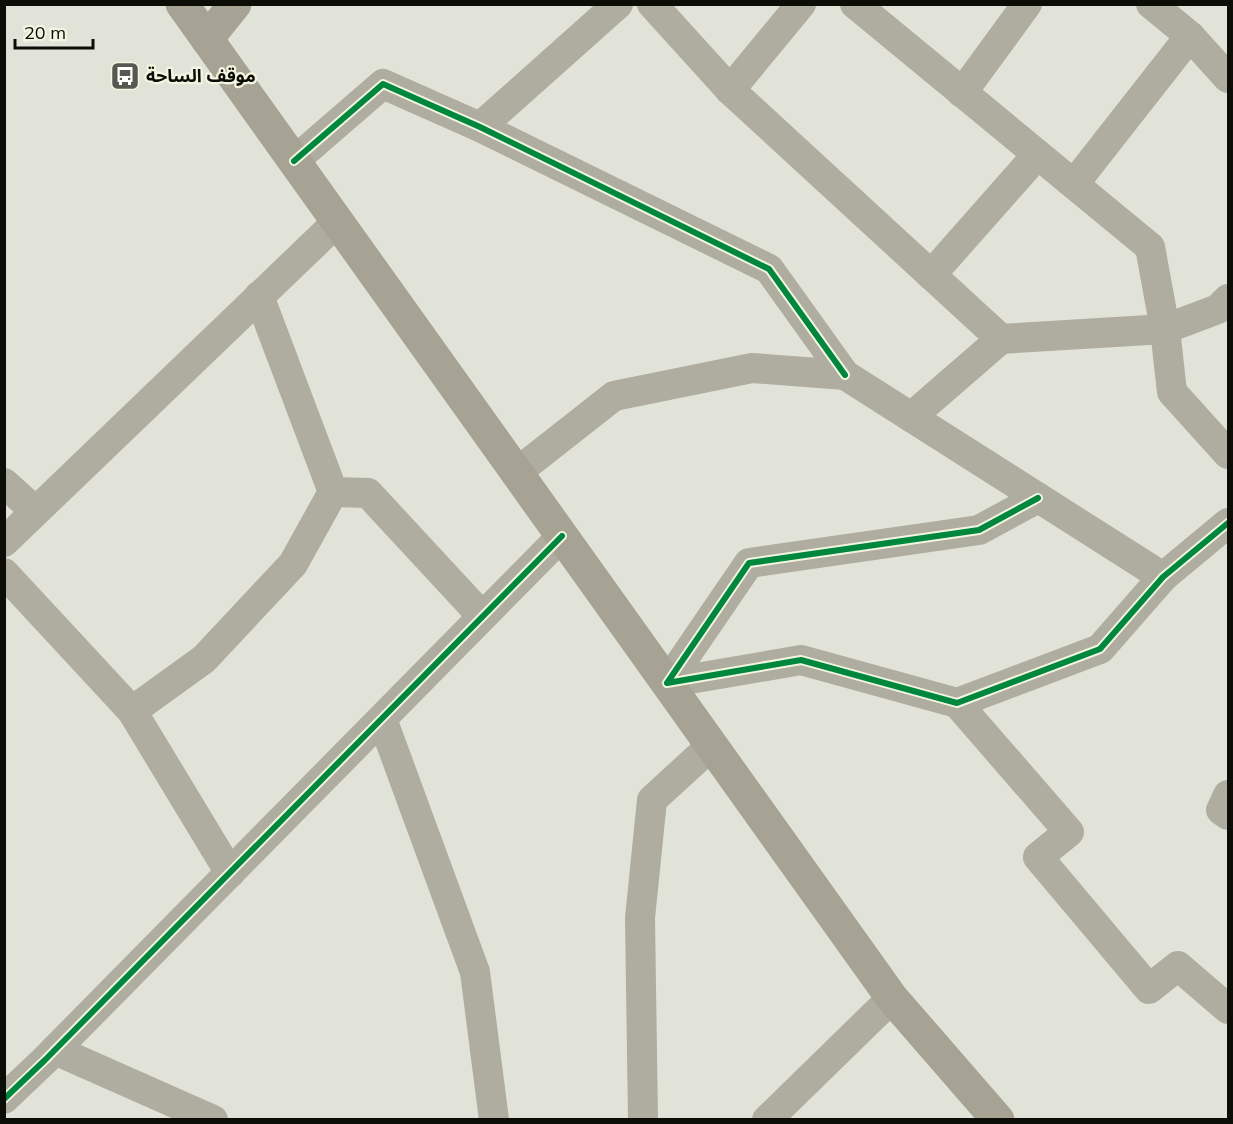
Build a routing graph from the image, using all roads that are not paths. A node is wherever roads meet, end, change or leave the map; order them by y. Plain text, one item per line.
1 (182, 4) edge
2 (235, 4) edge
3 (618, 4) edge
4 (652, 4) edge
5 (801, 4) edge
6 (855, 4) edge
7 (1027, 4) edge
8 (1151, 4) edge
9 (1190, 36) junction
10 (207, 39) junction
11 (1228, 78) edge
12 (730, 90) junction
13 (962, 93) junction
14 (480, 127) junction
15 (1037, 155) junction
16 (294, 161) junction
17 (1074, 184) junction
18 (337, 222) junction
19 (931, 275) junction
20 (259, 296) junction
21 (1228, 299) edge
22 (1165, 329) junction
23 (1001, 339) junction
24 (845, 375) junction
25 (911, 417) junction
26 (1228, 454) edge
27 (516, 473) junction
28 (4, 483) edge
29 (333, 492) junction
30 (1038, 498) junction
31 (35, 511) junction
32 (562, 536) junction
33 (1223, 540) edge
34 (4, 542) edge
35 (4, 573) edge
36 (1163, 577) junction
37 (482, 616) junction
38 (667, 683) junction
39 (957, 703) junction
40 (132, 711) junction
41 (382, 719) junction
42 (711, 746) junction
43 (1228, 795) edge
44 (1228, 815) edge
45 (230, 873) junction
46 (892, 998) junction
47 (1228, 1009) edge
48 (55, 1050) junction
49 (4, 1099) edge
50 (213, 1119) edge
51 (495, 1119) edge
52 (643, 1119) edge
53 (767, 1119) edge
54 (999, 1119) edge

1 - 10 main road
2 - 10 main road
3 - 14 street
4 - 12 street
5 - 12 street
6 - 13 street
7 - 13 street
8 - 9 street
9 - 11 street
9 - 17 street
10 - 16 main road
12 - 19 street
13 - 15 street
14 - 16 street
14 - 24 street
15 - 17 street
15 - 19 street
16 - 18 main road
17 - 22 street
18 - 20 street
18 - 27 main road
19 - 23 street
20 - 29 street
20 - 31 street
21 - 22 street
22 - 23 street
22 - 26 street
23 - 25 street
24 - 25 street
24 - 27 street
25 - 30 street
27 - 32 main road
28 - 31 street
29 - 37 street
29 - 40 street
30 - 36 street
30 - 38 street
31 - 34 street
32 - 37 street
32 - 38 main road
33 - 36 street
35 - 40 street
36 - 39 street
37 - 41 street
38 - 39 street
38 - 42 main road
39 - 47 street
40 - 45 street
41 - 45 street
41 - 51 street
42 - 46 main road
42 - 52 street
43 - 44 street
45 - 48 street
46 - 53 street
46 - 54 main road
48 - 49 street
48 - 50 street

